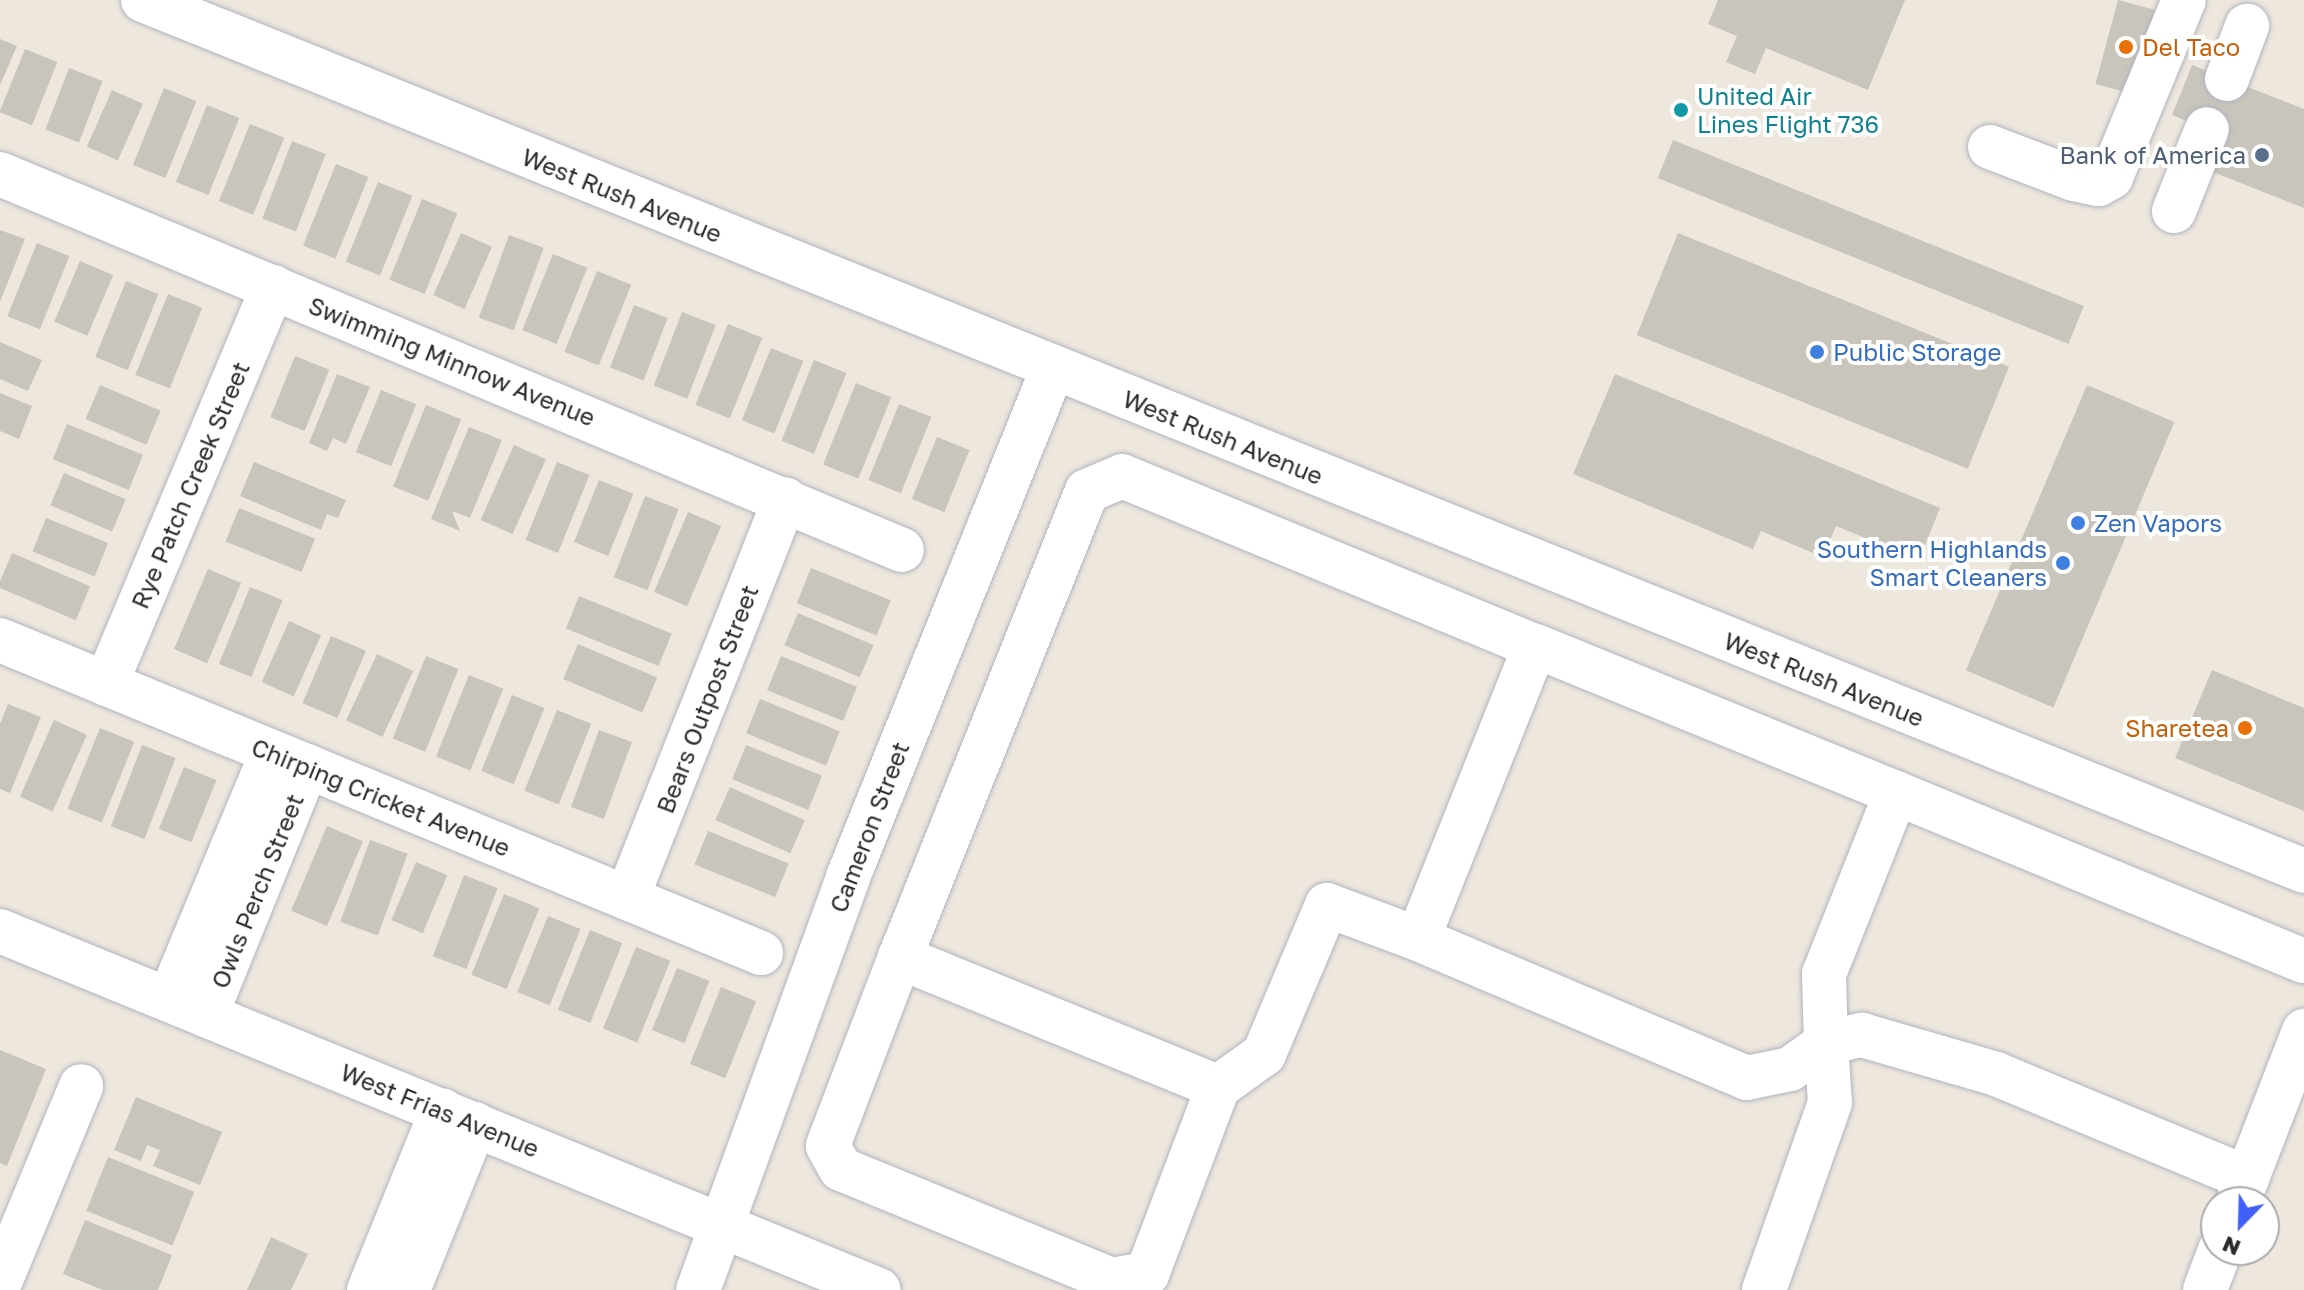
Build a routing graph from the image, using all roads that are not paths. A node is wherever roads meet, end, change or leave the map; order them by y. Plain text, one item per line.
1 (143, 0) edge
2 (2184, 0) edge
3 (2247, 26) dead end
4 (2227, 79) dead end
5 (2207, 129) dead end
6 (1990, 147) dead end
7 (0, 174) edge
8 (2174, 211) dead end
9 (273, 287) junction
10 (1053, 368) junction
11 (785, 499) junction
12 (902, 550) dead end
13 (0, 640) edge
14 (1535, 646) junction
15 (106, 684) junction
16 (290, 760) junction
17 (1896, 793) junction
18 (2304, 871) edge
19 (627, 898) junction
20 (0, 931) edge
21 (1418, 939) junction
22 (761, 953) dead end
23 (900, 957) junction
24 (2304, 961) edge
25 (188, 1007) junction
26 (2304, 1031) edge
27 (1826, 1043) junction
28 (81, 1086) dead end
29 (1218, 1087) junction
30 (459, 1117) junction
31 (2234, 1186) edge
32 (2245, 1186) edge
33 (11, 1224) edge
34 (721, 1225) junction
35 (2214, 1266) edge
36 (0, 1282) edge
37 (387, 1288) edge
38 (698, 1290) edge
39 (879, 1290) edge
40 (1764, 1290) edge
41 (2205, 1290) edge

1 - 10 street, West Rush Avenue
2 - 6 street
3 - 4 street
5 - 8 street
7 - 9 street, Swimming Minnow Avenue
9 - 11 street, Swimming Minnow Avenue
9 - 15 street, Rye Patch Creek Street
10 - 18 street, West Rush Avenue
10 - 34 street, Cameron Street
11 - 12 street, Swimming Minnow Avenue
11 - 19 street, Bears Outpost Street
13 - 15 street, Chirping Cricket Avenue
14 - 17 street
14 - 21 street
14 - 23 street
15 - 16 street, Chirping Cricket Avenue
16 - 19 street, Chirping Cricket Avenue
16 - 25 street, Owls Perch Street
17 - 24 street
17 - 27 street
19 - 22 street, Chirping Cricket Avenue
20 - 25 street, West Frias Avenue
21 - 27 street
21 - 29 street
23 - 29 street
23 - 29 street
25 - 30 street, West Frias Avenue
26 - 32 street
27 - 31 street
27 - 40 street
28 - 33 street
30 - 34 street, West Frias Avenue
30 - 37 street
33 - 36 street
34 - 38 street, Cameron Street
34 - 39 street, West Frias Avenue
35 - 41 street

